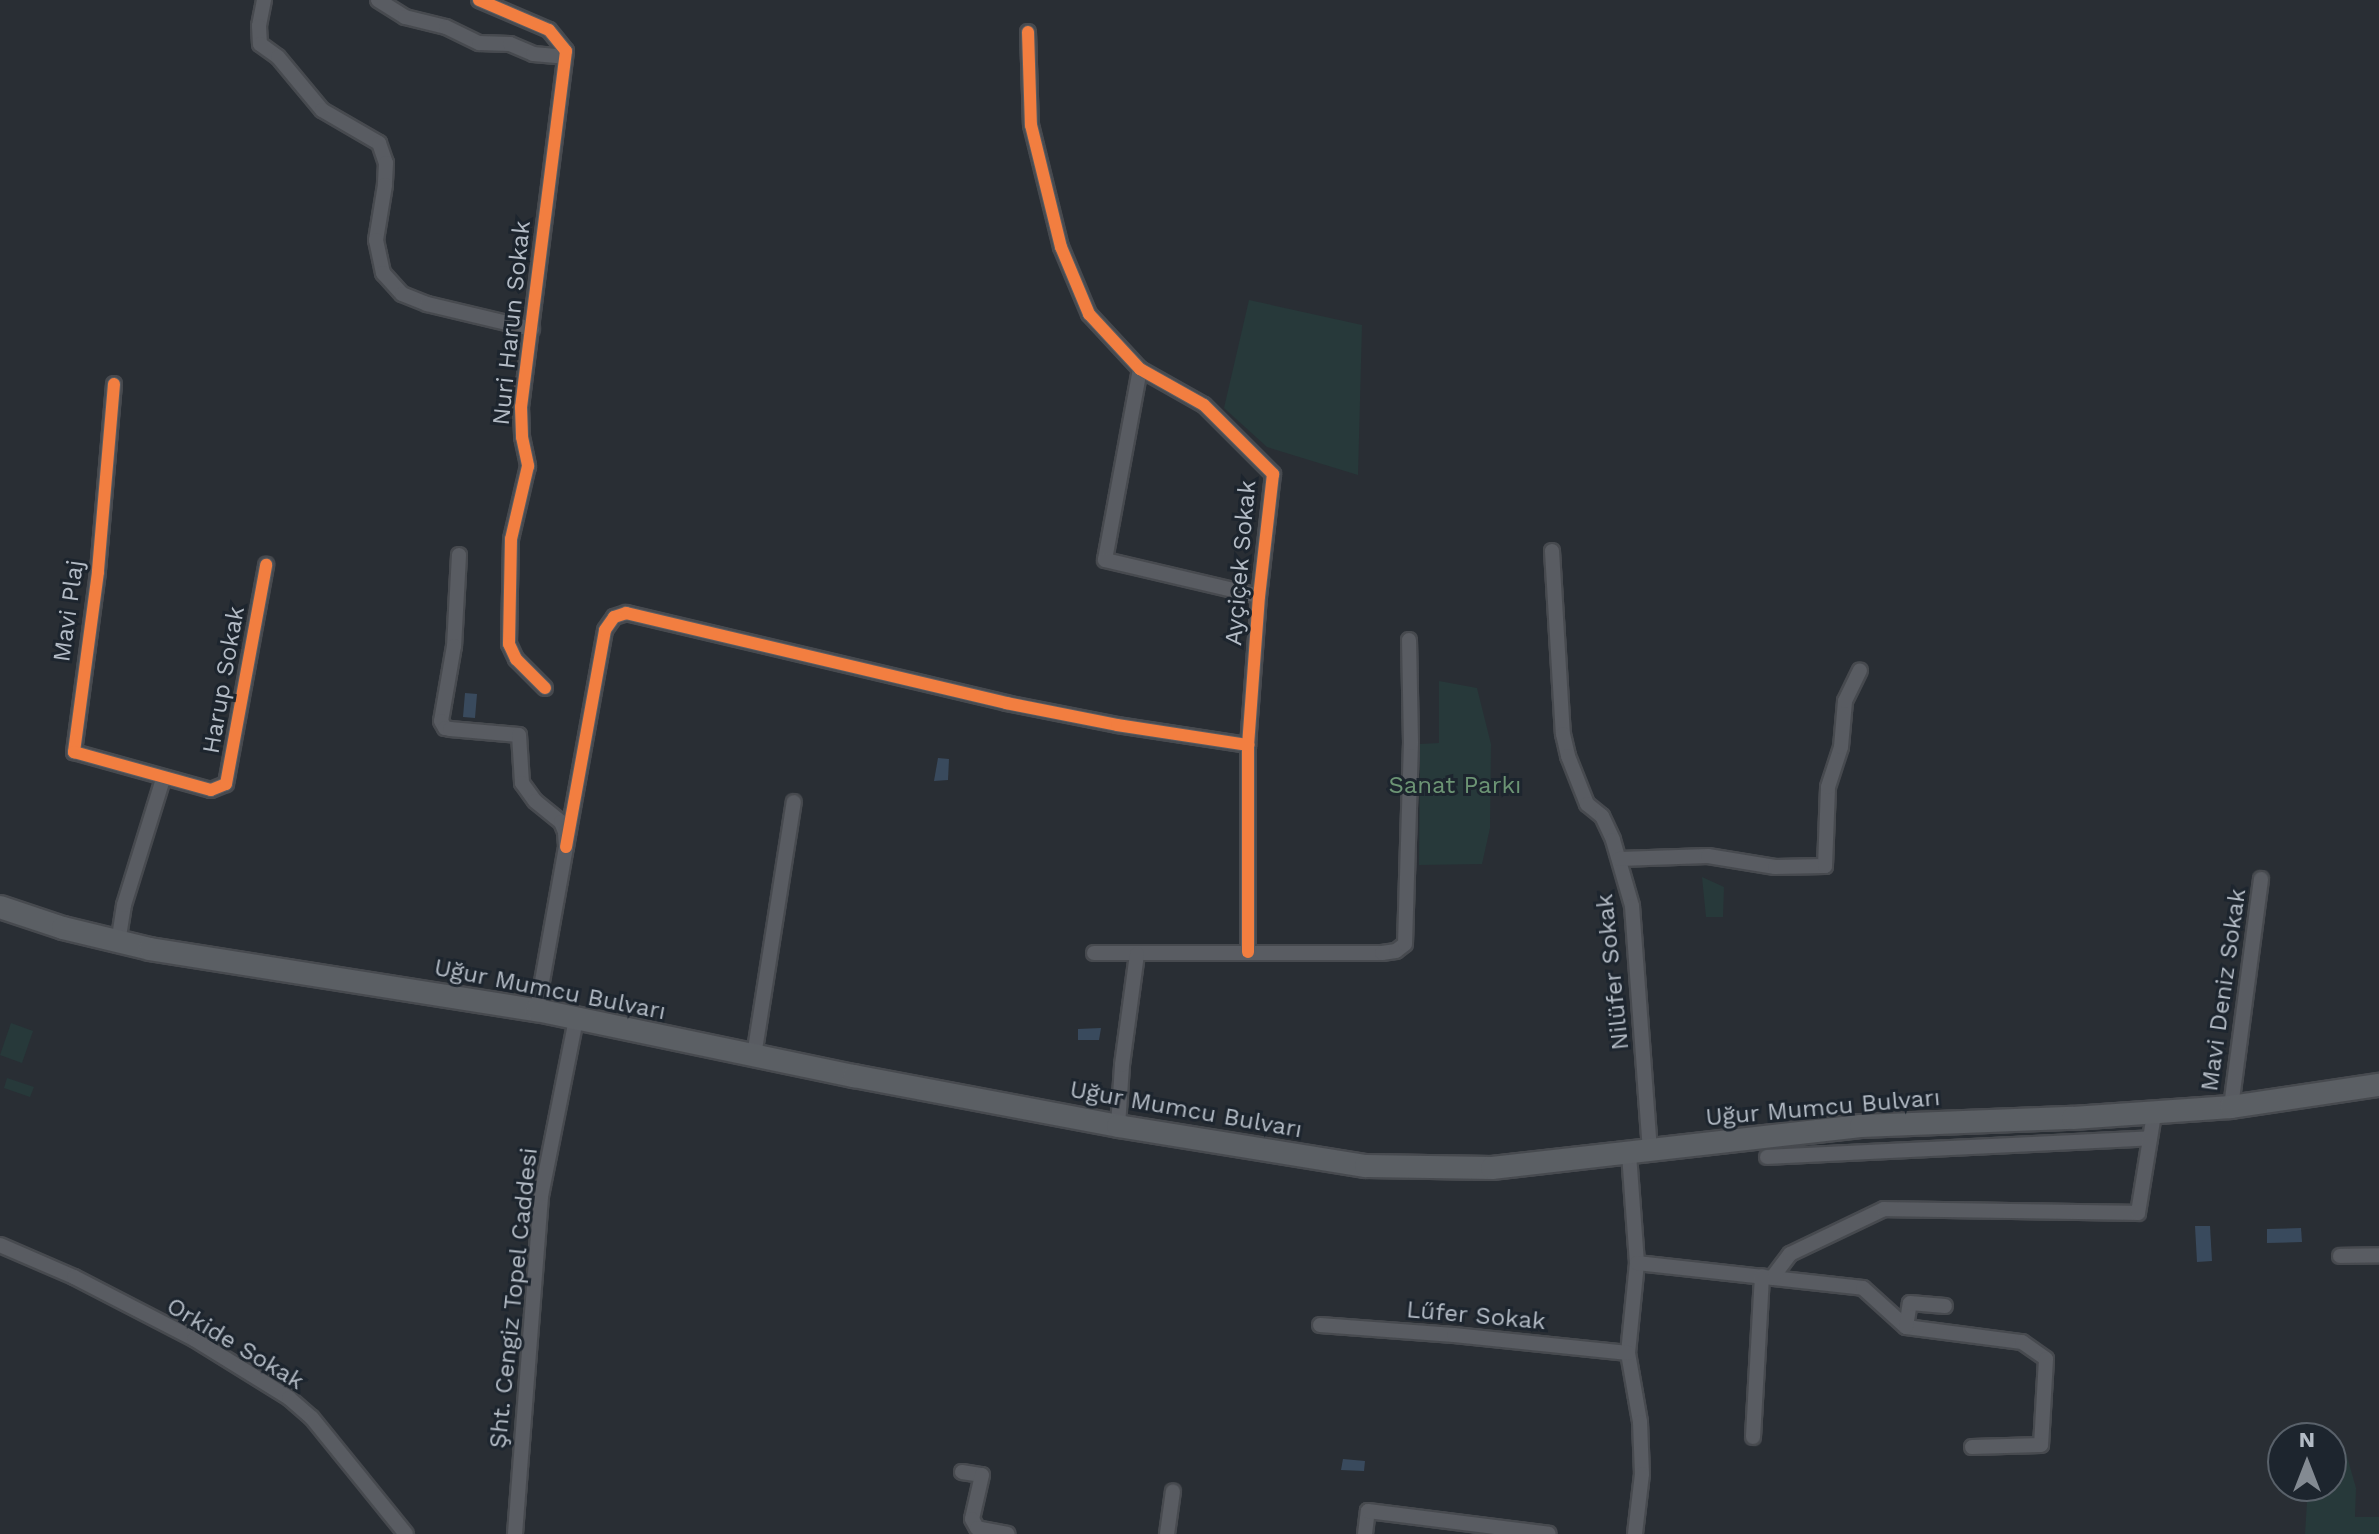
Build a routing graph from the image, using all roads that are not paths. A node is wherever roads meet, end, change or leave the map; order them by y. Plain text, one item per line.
1 (264, 0) edge
2 (378, 0) edge
3 (479, 0) edge
4 (1028, 32) dead end
5 (565, 57) junction
6 (532, 329) junction
7 (1140, 369) junction
8 (114, 384) dead end
9 (1552, 551) dead end
10 (459, 555) dead end
11 (266, 565) dead end
12 (1259, 596) junction
13 (1409, 640) dead end
14 (1860, 670) dead end
15 (545, 688) dead end
16 (1248, 745) junction
17 (163, 779) junction
18 (794, 802) dead end
19 (566, 847) junction
20 (1619, 859) junction
21 (2261, 879) dead end
22 (0, 907) edge
23 (118, 943) junction
24 (1248, 952) junction
25 (1094, 953) dead end
26 (1137, 954) junction
27 (537, 1010) junction
28 (576, 1020) junction
29 (754, 1056) junction
30 (2379, 1085) edge
31 (2231, 1107) junction
32 (2154, 1114) junction
33 (1118, 1126) junction
34 (2150, 1138) junction
35 (1639, 1152) junction
36 (1767, 1157) dead end
37 (0, 1245) edge
38 (2379, 1255) edge
39 (2340, 1256) dead end
40 (1637, 1263) junction
41 (1767, 1277) junction
42 (1945, 1306) dead end
43 (1320, 1325) dead end
44 (1906, 1327) junction
45 (1628, 1353) junction
46 (1753, 1437) dead end
47 (1972, 1447) dead end
48 (962, 1472) dead end
49 (1173, 1491) dead end
50 (406, 1534) edge
51 (515, 1534) edge
52 (1007, 1534) edge
53 (1167, 1534) edge
54 (1365, 1534) edge
55 (1549, 1534) edge
56 (1635, 1534) edge

1 - 6 street, Nuri Harun Sokak
2 - 5 street
3 - 5 street
4 - 7 street, Ayçiçek Sokak
5 - 6 street, Nuri Harun Sokak
6 - 15 street, Nuri Harun Sokak
7 - 12 street, Ayçiçek Sokak
7 - 12 street
8 - 17 street, Mavi Plaj
9 - 20 street, Nilüfer Sokak
10 - 19 street
11 - 17 street, Harup Sokak
12 - 16 street, Ayçiçek Sokak
13 - 24 street
14 - 20 street
16 - 19 street
16 - 24 street, Ayçiçek Sokak
17 - 23 street
18 - 29 street
19 - 27 street
20 - 35 street, Nilüfer Sokak
21 - 31 street, Mavi Deniz Sokak
22 - 23 main road, Uğur Mumcu Bulvarı
23 - 27 main road, Uğur Mumcu Bulvarı
24 - 26 street
25 - 26 street
26 - 33 street
27 - 28 main road, Uğur Mumcu Bulvarı
28 - 29 main road, Uğur Mumcu Bulvarı
28 - 51 street, Şht. Cengiz Topel Caddesi
29 - 33 main road, Uğur Mumcu Bulvarı
30 - 31 main road, Uğur Mumcu Bulvarı
31 - 32 main road, Uğur Mumcu Bulvarı
32 - 34 street
32 - 35 main road, Uğur Mumcu Bulvarı
33 - 35 main road, Uğur Mumcu Bulvarı
34 - 36 street
34 - 41 street
35 - 40 street, Nilüfer Sokak
37 - 50 street, Orkide Sokak
38 - 39 street
40 - 41 street
40 - 45 street, Nilüfer Sokak
41 - 44 street
41 - 46 street
42 - 44 street
43 - 45 street, Lűfer Sokak
44 - 47 street
45 - 56 street, Nilüfer Sokak
48 - 52 street
49 - 53 street
54 - 55 street

